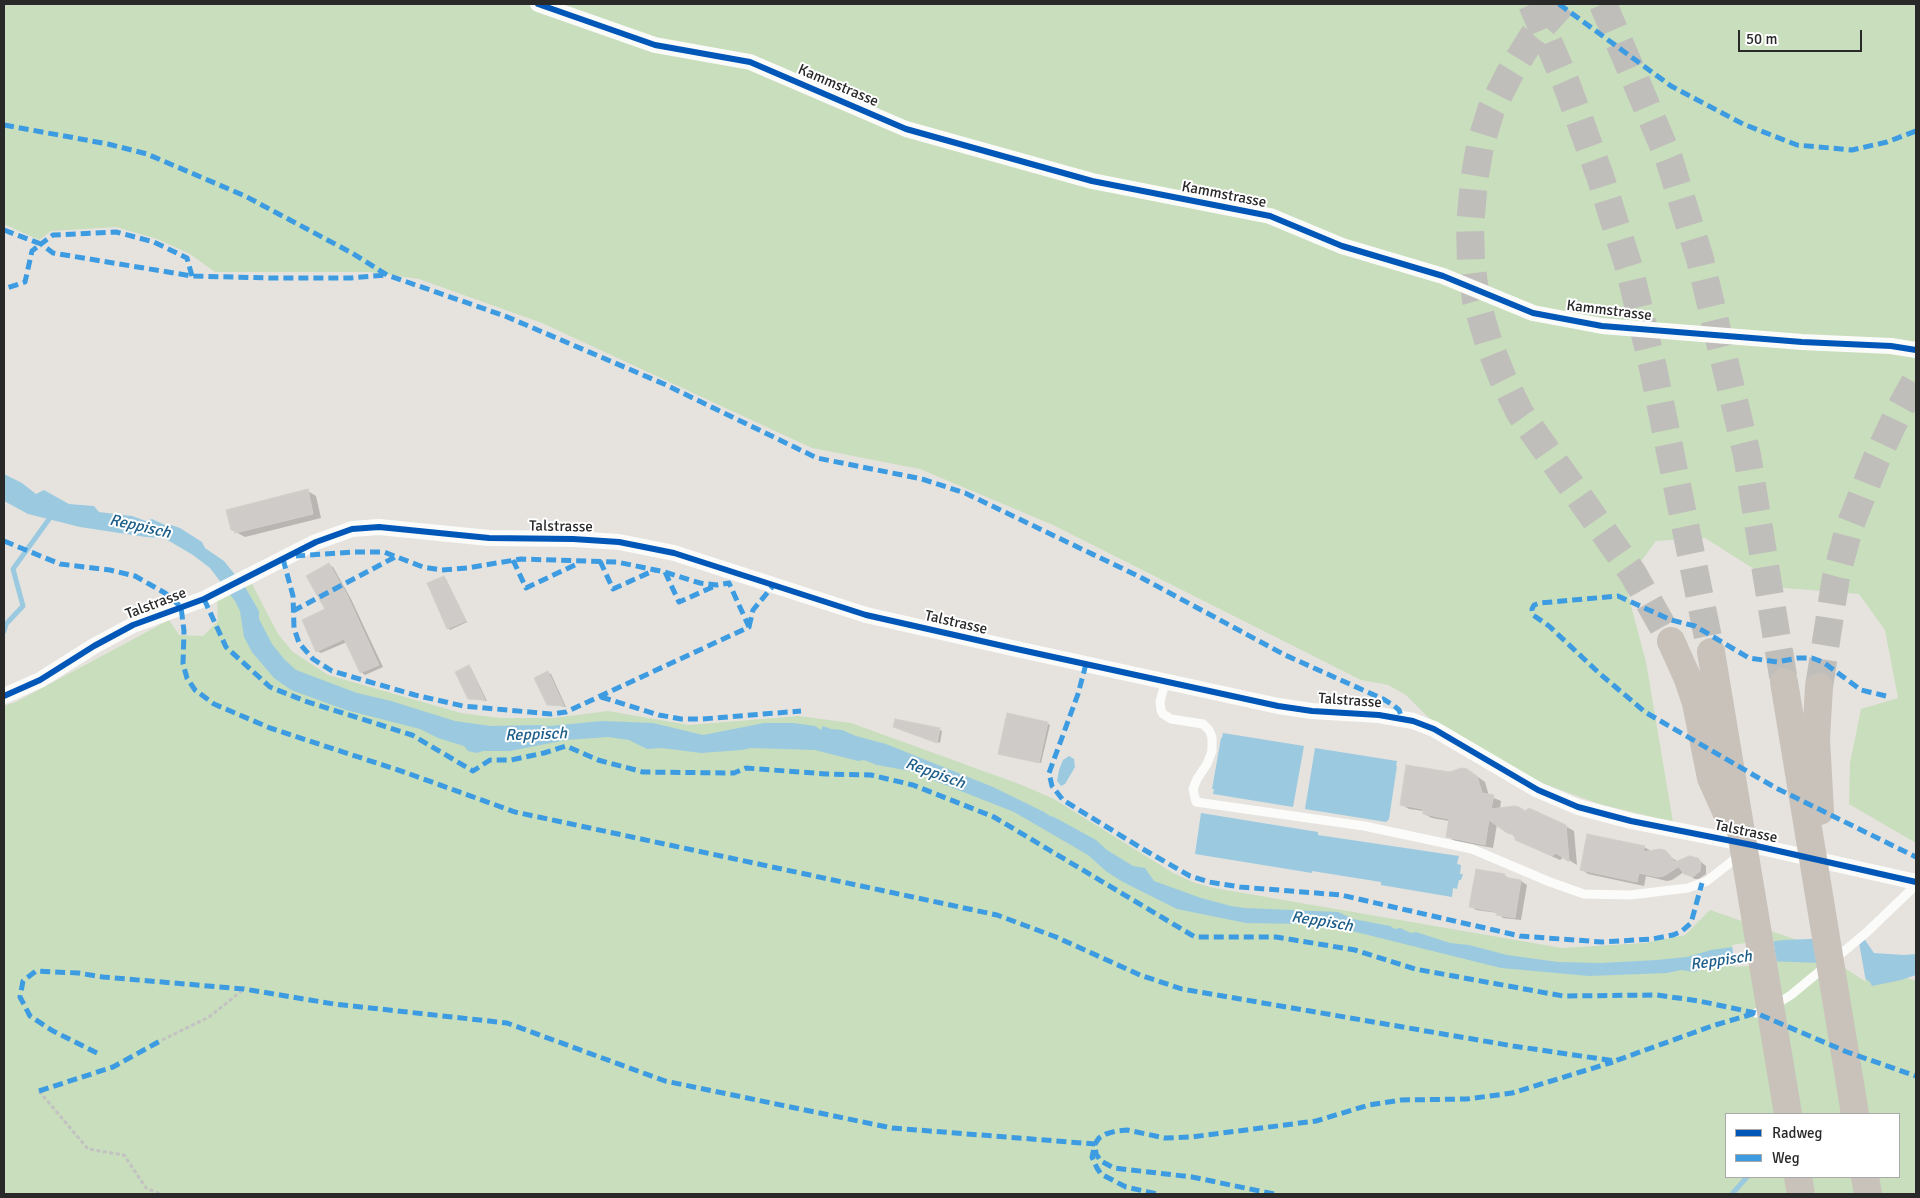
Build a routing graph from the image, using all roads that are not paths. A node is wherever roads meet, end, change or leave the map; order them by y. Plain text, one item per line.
1 (538, 4) edge
2 (1916, 350) edge
3 (1671, 641) tunnel mouth
4 (1711, 652) tunnel mouth
5 (1165, 682) junction
6 (1784, 682) tunnel mouth
7 (1819, 687) tunnel mouth
8 (4, 696) edge
9 (1708, 706) junction
10 (1804, 736) junction
11 (1748, 848) junction
12 (1916, 884) edge
13 (1827, 966) junction
14 (1756, 1013) dead end
15 (1788, 1113) edge
16 (1855, 1113) edge
17 (1799, 1178) edge
18 (1800, 1178) edge
19 (1801, 1194) edge
20 (1808, 1194) edge

1 - 2 street, Kammstrasse
3 - 9 highway
4 - 9 highway
5 - 8 street, Talstrasse
5 - 11 street, Talstrasse
5 - 11 lane
6 - 10 highway
7 - 10 highway
9 - 11 highway
10 - 13 highway
11 - 12 street, Talstrasse
11 - 15 highway
12 - 13 lane
13 - 14 lane
13 - 16 highway
17 - 19 highway
18 - 20 lane

